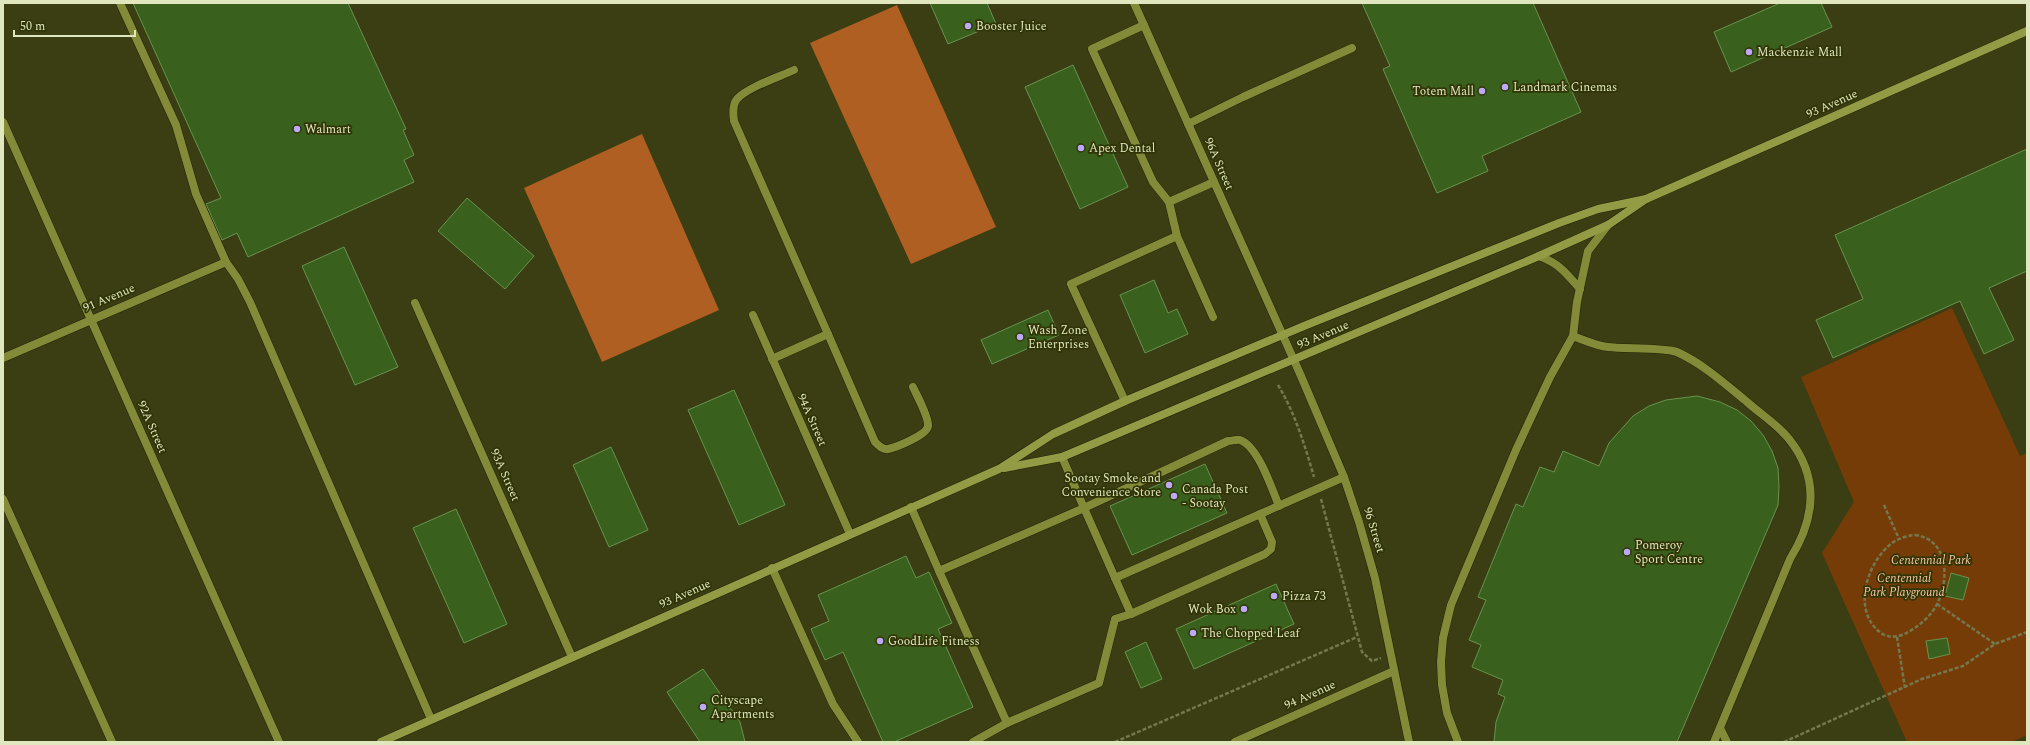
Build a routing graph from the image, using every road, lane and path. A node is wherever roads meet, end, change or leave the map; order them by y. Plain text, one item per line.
1 (120, 3) edge
2 (1134, 3) edge
3 (1144, 25) junction
4 (2027, 31) edge
5 (1352, 48) dead end
6 (794, 70) dead end
7 (3, 122) edge
8 (1188, 124) junction
9 (1214, 182) junction
10 (1646, 199) junction
11 (1169, 202) junction
12 (1608, 225) junction
13 (1177, 236) junction
14 (1539, 256) junction
15 (226, 262) junction
16 (1580, 289) junction
17 (415, 303) dead end
18 (753, 315) dead end
19 (1213, 317) dead end
20 (91, 319) junction
21 (828, 334) junction
22 (1282, 335) junction
23 (1573, 336) junction
24 (3, 358) edge
25 (772, 358) junction
26 (1294, 360) junction
27 (1278, 385) dead end
28 (913, 387) dead end
29 (1125, 401) junction
30 (1062, 457) junction
31 (999, 469) junction
32 (1344, 477) junction
33 (1318, 489) junction
34 (3, 499) edge
35 (1279, 506) junction
36 (1884, 506) dead end
37 (911, 508) junction
38 (1084, 508) junction
39 (1260, 514) junction
40 (850, 534) junction
41 (1899, 539) junction
42 (772, 568) junction
43 (940, 571) junction
44 (1115, 578) junction
45 (1937, 604) junction
46 (1131, 614) junction
47 (2027, 632) edge
48 (1357, 637) junction
49 (1897, 637) junction
50 (1995, 644) junction
51 (572, 657) junction
52 (1372, 661) dead end
53 (1394, 671) junction
54 (1905, 688) junction
55 (431, 719) junction
56 (1006, 723) junction
57 (1720, 728) junction
58 (112, 742) edge
59 (279, 742) edge
60 (381, 742) edge
61 (858, 742) edge
62 (974, 742) edge
63 (1115, 742) edge
64 (1235, 742) edge
65 (1409, 742) edge
66 (1458, 742) edge
67 (1714, 742) edge
68 (1727, 742) edge
69 (1784, 742) edge

1 - 15 street
2 - 3 street, 96A Street
3 - 8 street, 96A Street
3 - 11 street
4 - 10 main road, 93 Avenue
5 - 8 street
6 - 21 street
7 - 20 street, 92A Street
8 - 9 street, 96A Street
9 - 11 street
9 - 22 street, 96A Street
10 - 12 main road, 93 Avenue
10 - 22 main road, 93 Avenue
11 - 13 street
12 - 14 main road, 93 Avenue
12 - 16 street
13 - 19 street
13 - 29 street
14 - 16 street
14 - 26 main road, 93 Avenue
15 - 20 street, 91 Avenue
15 - 55 street
16 - 23 street
17 - 51 street, 93A Street
18 - 25 street, 94A Street
20 - 24 street, 91 Avenue
20 - 59 street, 92A Street
21 - 25 street
21 - 28 street
22 - 26 street, 96 Street
22 - 29 main road, 93 Avenue
23 - 57 street
23 - 66 street
25 - 40 street, 94A Street
26 - 30 main road, 93 Avenue
26 - 32 street, 96 Street
27 - 33 path
29 - 31 main road, 93 Avenue
30 - 31 main road, 93 Avenue
30 - 38 street
31 - 37 main road, 93 Avenue
32 - 33 street
32 - 53 street, 96 Street
33 - 35 street
33 - 48 path
34 - 58 street
35 - 38 street
35 - 39 street
36 - 41 path
37 - 40 main road, 93 Avenue
37 - 43 street
38 - 43 street
38 - 44 street
39 - 44 street
39 - 46 street
40 - 42 main road, 93 Avenue
41 - 45 path
41 - 49 path
42 - 51 main road, 93 Avenue
42 - 61 street
43 - 56 street
44 - 46 street
45 - 49 path
45 - 50 path
46 - 56 street
47 - 50 path
48 - 52 path
48 - 63 path
49 - 54 path
50 - 54 path
51 - 55 main road, 93 Avenue
53 - 64 street, 94 Avenue
53 - 65 street, 96 Street
54 - 69 path
55 - 60 main road, 93 Avenue
56 - 62 street
57 - 67 street
57 - 68 street

